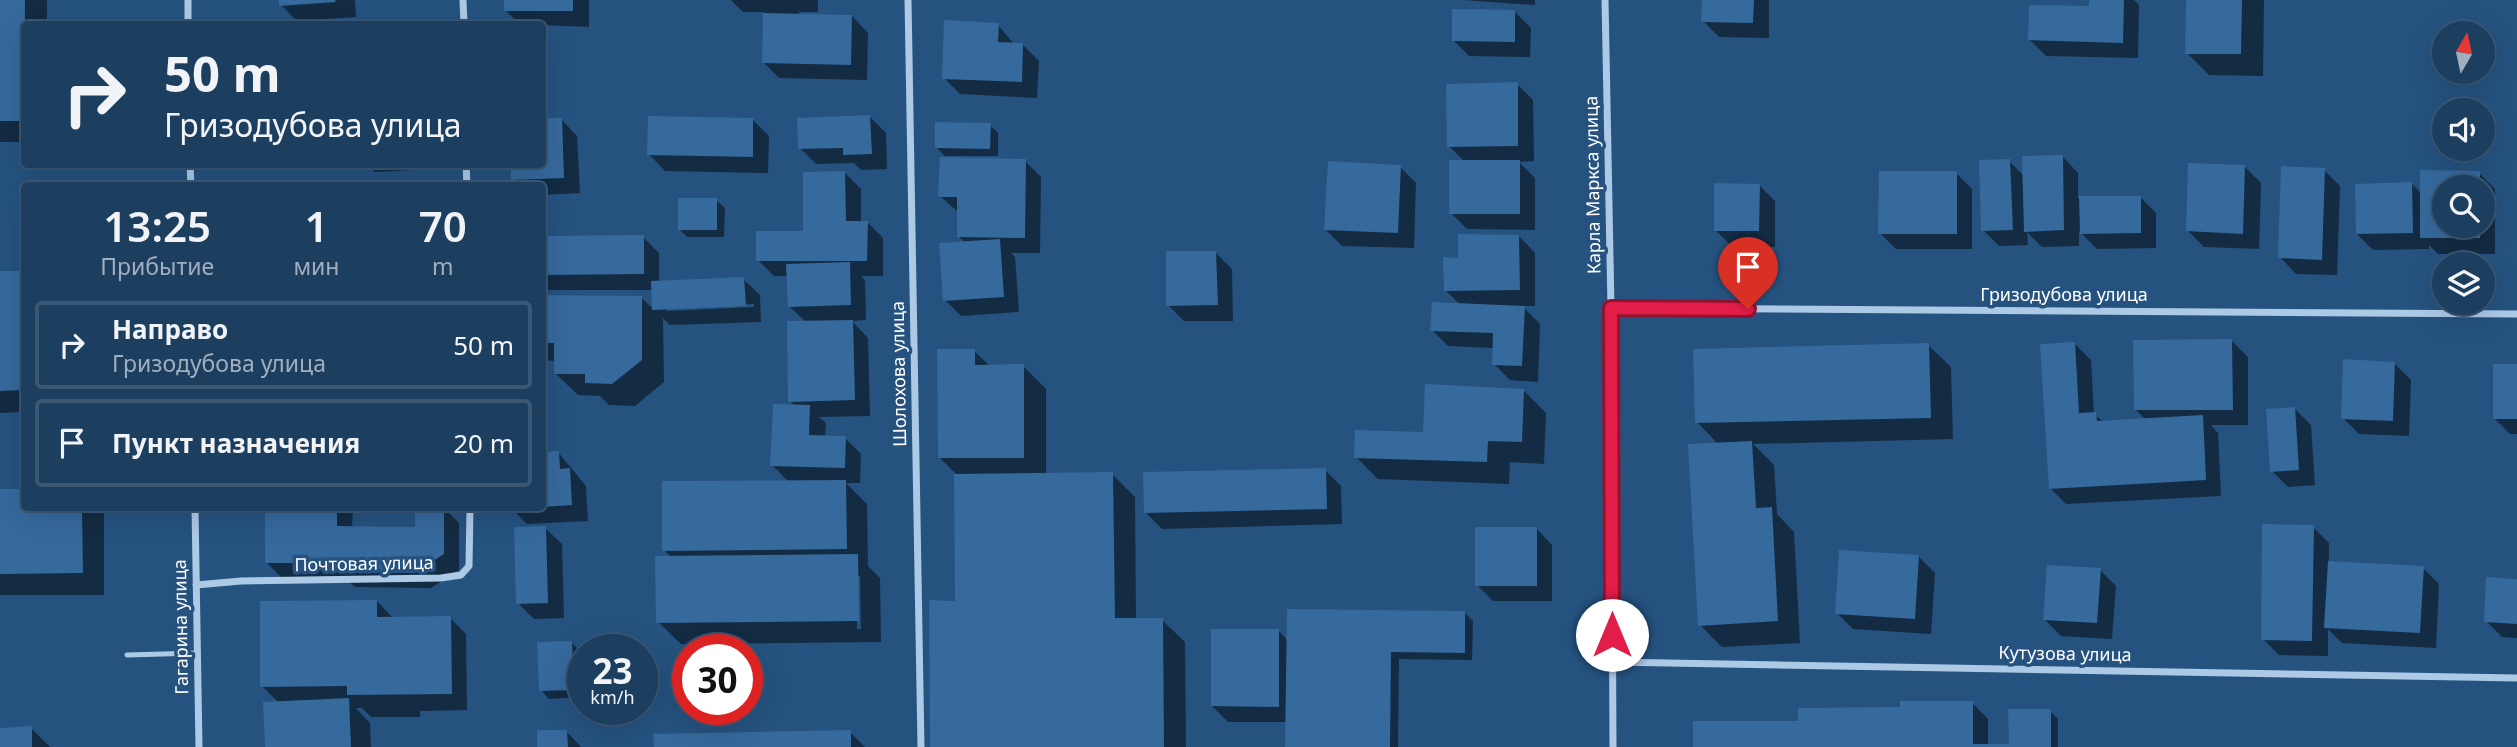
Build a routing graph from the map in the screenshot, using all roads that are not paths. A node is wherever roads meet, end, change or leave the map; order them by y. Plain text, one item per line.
1 (188, 0) edge
2 (463, 0) edge
3 (908, 0) edge
4 (1605, 0) edge
5 (188, 21) edge
6 (464, 21) edge
7 (1611, 308) junction
8 (2517, 314) edge
9 (195, 511) edge
10 (470, 511) edge
11 (197, 585) junction
12 (198, 653) junction
13 (127, 654) dead end
14 (1612, 662) junction
15 (2517, 678) edge
16 (199, 747) edge
17 (921, 747) edge
18 (1613, 747) edge

1 - 5 street
2 - 6 street
3 - 17 street, Шолохова улица
4 - 7 street, Карла Маркса улица
7 - 8 street, Гризодубова улица
7 - 14 street, Карла Маркса улица
9 - 11 street, Гагарина улица
10 - 11 street, Почтовая улица
11 - 12 street, Гагарина улица
12 - 13 lane
12 - 16 street, Гагарина улица
14 - 15 street, Кутузова улица
14 - 18 street, Карла Маркса улица

